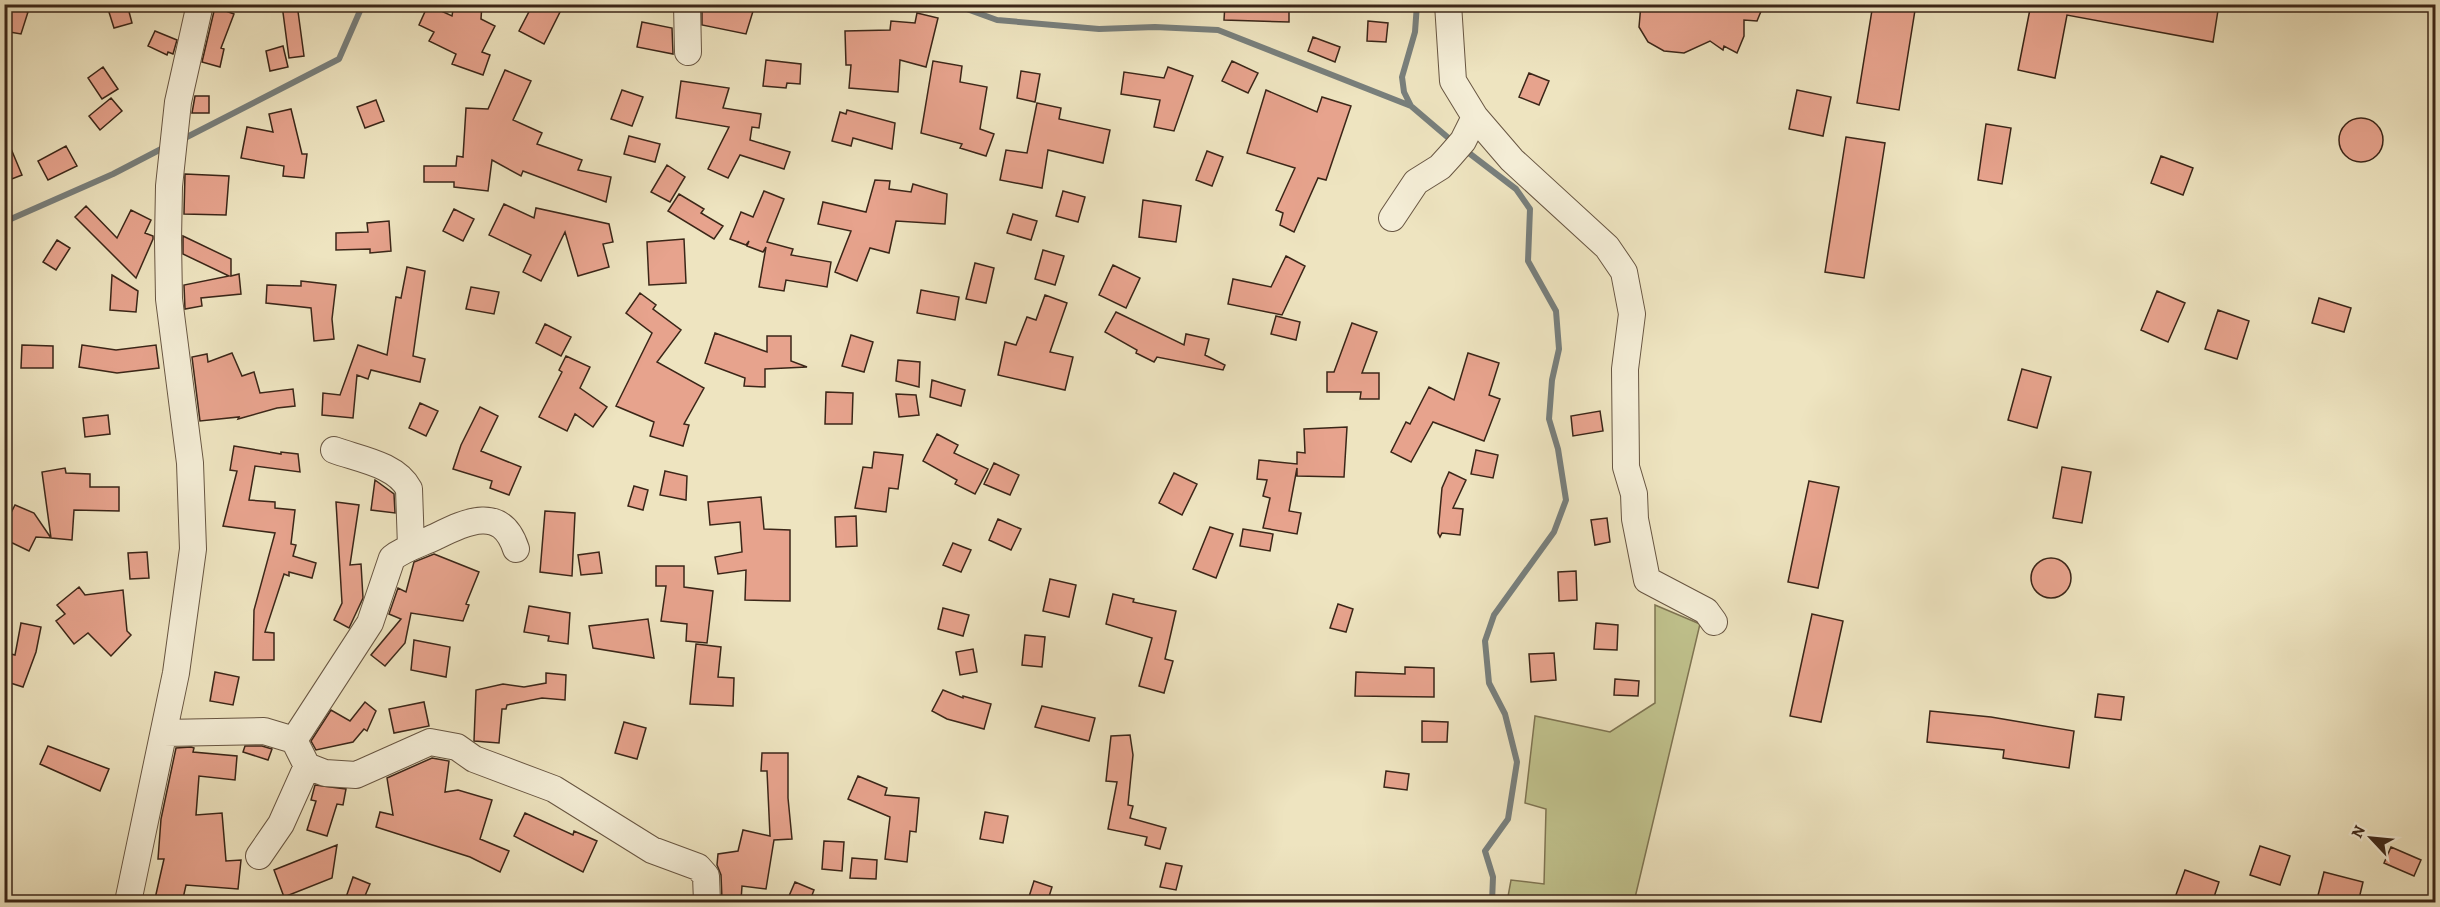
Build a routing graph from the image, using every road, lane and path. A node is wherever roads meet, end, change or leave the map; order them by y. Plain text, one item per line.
1 (200, 4) edge
2 (687, 4) edge
3 (1448, 4) edge
4 (688, 52) dead end
5 (1475, 117) junction
6 (1392, 218) dead end
7 (334, 450) dead end
8 (411, 547) junction
9 (516, 549) dead end
10 (1714, 622) dead end
11 (164, 733) junction
12 (294, 740) junction
13 (308, 766) junction
14 (259, 856) dead end
15 (128, 903) edge
16 (707, 903) edge

1 - 11 street
2 - 4 street
3 - 5 street
5 - 6 street
5 - 10 street
7 - 8 street
8 - 9 street
8 - 12 street
11 - 12 street
11 - 15 street
12 - 13 street
13 - 14 street
13 - 16 street

